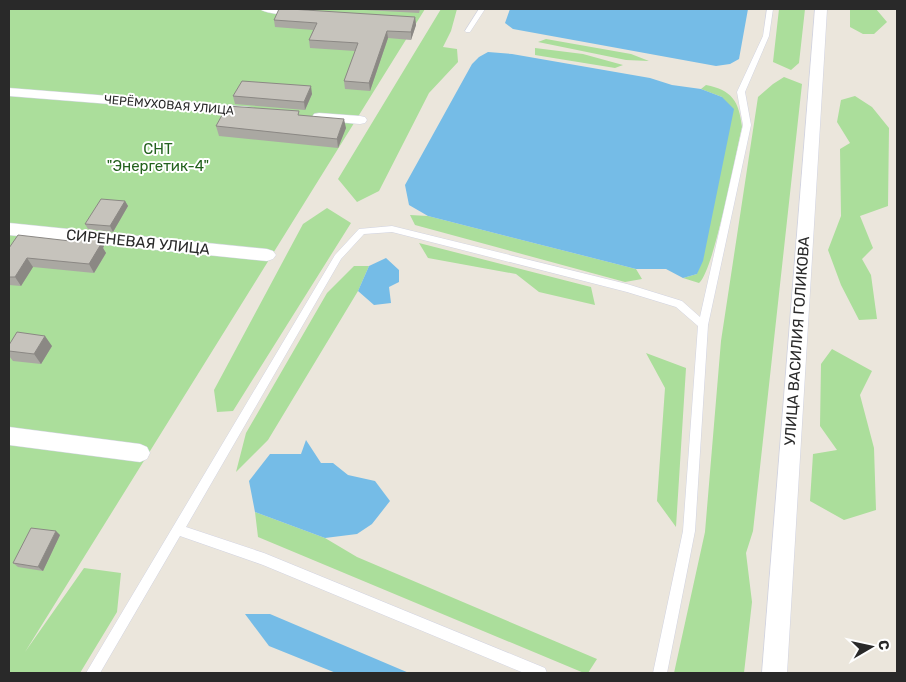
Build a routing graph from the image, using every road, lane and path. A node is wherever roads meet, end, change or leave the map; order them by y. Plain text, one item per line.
1 (266, 9) edge
2 (482, 9) edge
3 (770, 9) edge
4 (821, 9) edge
5 (314, 12) edge
6 (468, 31) dead end
7 (9, 92) edge
8 (262, 112) edge
9 (301, 116) edge
10 (360, 120) dead end
11 (9, 229) edge
12 (267, 256) dead end
13 (703, 325) junction
14 (9, 436) edge
15 (140, 452) dead end
16 (178, 530) junction
17 (93, 673) edge
18 (540, 673) edge
19 (660, 673) edge
20 (774, 673) edge

1 - 5 street
2 - 6 lane
3 - 13 lane
4 - 20 street, УЛИЦА ВАСИЛИЯ ГОЛИКОВА
7 - 8 street, ЧЕРЁМУХОВАЯ УЛИЦА
9 - 10 street
11 - 12 street, СИРЕНЕВАЯ УЛИЦА
13 - 16 lane
13 - 19 lane
14 - 15 street
16 - 17 lane
16 - 18 lane

